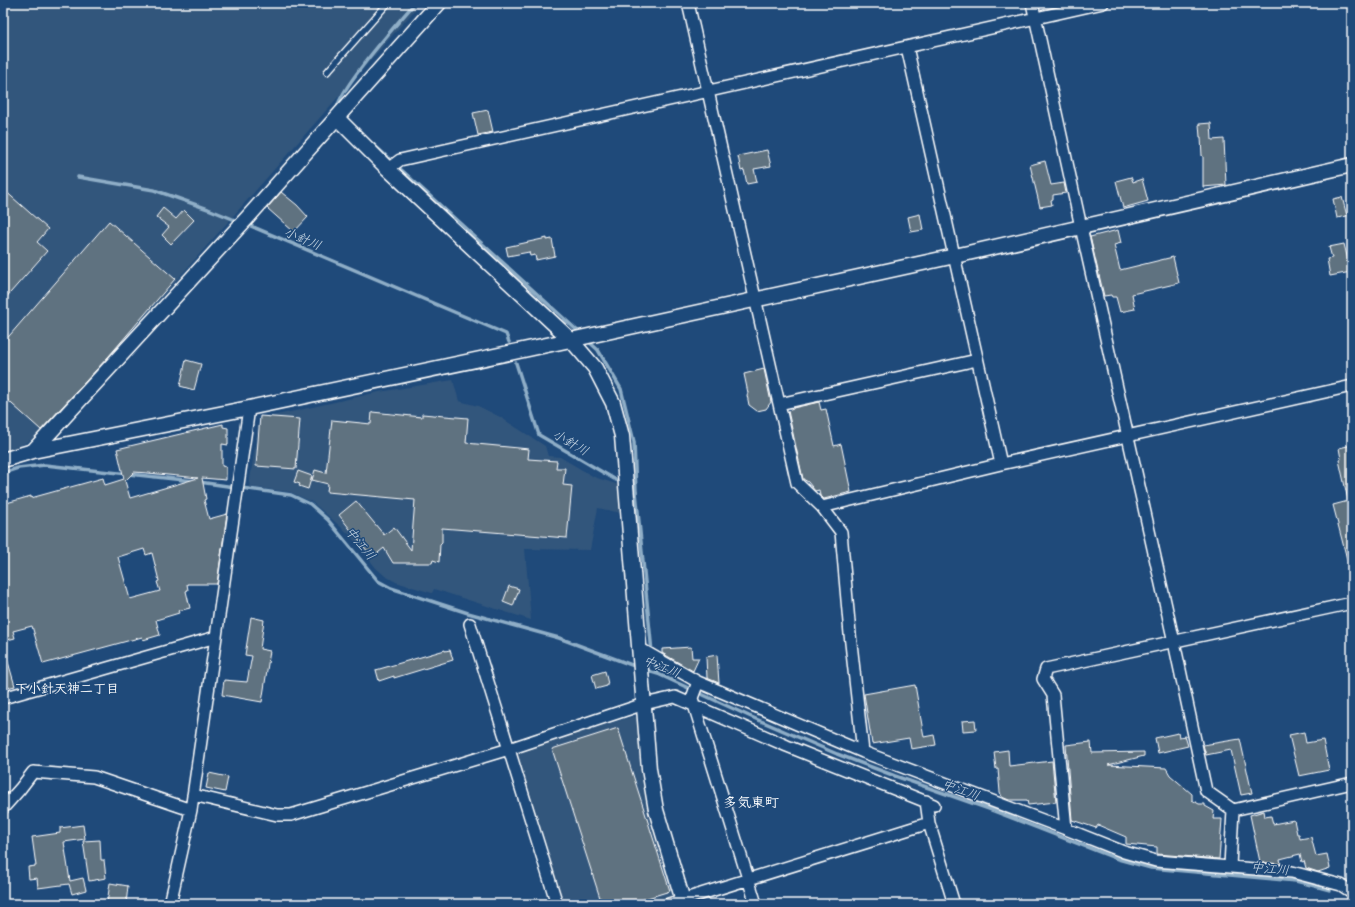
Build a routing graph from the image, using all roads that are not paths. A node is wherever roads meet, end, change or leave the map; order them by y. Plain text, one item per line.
1 (388, 3) edge
2 (439, 3) edge
3 (688, 3) edge
4 (1032, 3) edge
5 (1103, 3) edge
6 (1035, 18) junction
7 (907, 47) junction
8 (327, 72) dead end
9 (708, 92) junction
10 (337, 118) junction
11 (1352, 165) edge
12 (388, 168) junction
13 (1081, 227) junction
14 (955, 256) junction
15 (755, 299) junction
16 (573, 340) junction
17 (978, 360) junction
18 (1352, 386) edge
19 (779, 404) junction
20 (249, 408) junction
21 (1128, 436) junction
22 (33, 452) junction
23 (3, 460) edge
24 (1001, 464) junction
25 (822, 507) junction
26 (1352, 603) edge
27 (470, 624) dead end
28 (216, 637) junction
29 (1174, 642) junction
30 (639, 651) junction
31 (698, 682) junction
32 (3, 698) edge
33 (693, 701) junction
34 (644, 704) junction
35 (509, 749) junction
36 (863, 752) junction
37 (1352, 783) edge
38 (193, 795) junction
39 (3, 808) edge
40 (191, 810) junction
41 (1233, 810) junction
42 (929, 823) junction
43 (1066, 829) junction
44 (1230, 866) junction
45 (748, 879) junction
46 (1352, 892) edge
47 (683, 902) edge
48 (170, 904) edge
49 (557, 904) edge
50 (669, 904) edge
51 (756, 904) edge
52 (954, 904) edge

1 - 8 lane
2 - 10 street
3 - 9 street
4 - 6 street
5 - 6 street
6 - 7 street
6 - 13 street
7 - 9 street
7 - 14 street
9 - 12 street
9 - 15 street
10 - 12 street
10 - 22 street
11 - 13 street
12 - 16 street
13 - 14 street
13 - 21 street
14 - 15 street
14 - 17 street
15 - 16 street
15 - 19 street
16 - 20 street
16 - 30 street
17 - 19 street
17 - 24 street
18 - 21 street
19 - 25 street
20 - 22 street
20 - 28 street
21 - 24 street
21 - 29 street
22 - 23 street
24 - 25 street
25 - 36 street
26 - 29 street
27 - 35 street
28 - 32 street
28 - 38 street
29 - 41 street
29 - 43 street
30 - 31 street
30 - 34 street
31 - 33 street
31 - 36 street
33 - 34 street
33 - 42 street
33 - 45 street
34 - 35 street
34 - 47 street
35 - 38 street
35 - 49 street
36 - 43 street
37 - 41 street
38 - 40 street
39 - 40 street
40 - 48 street
41 - 44 street
42 - 45 street
42 - 52 street
43 - 44 street
44 - 46 street
45 - 47 street
45 - 51 street
47 - 50 street

